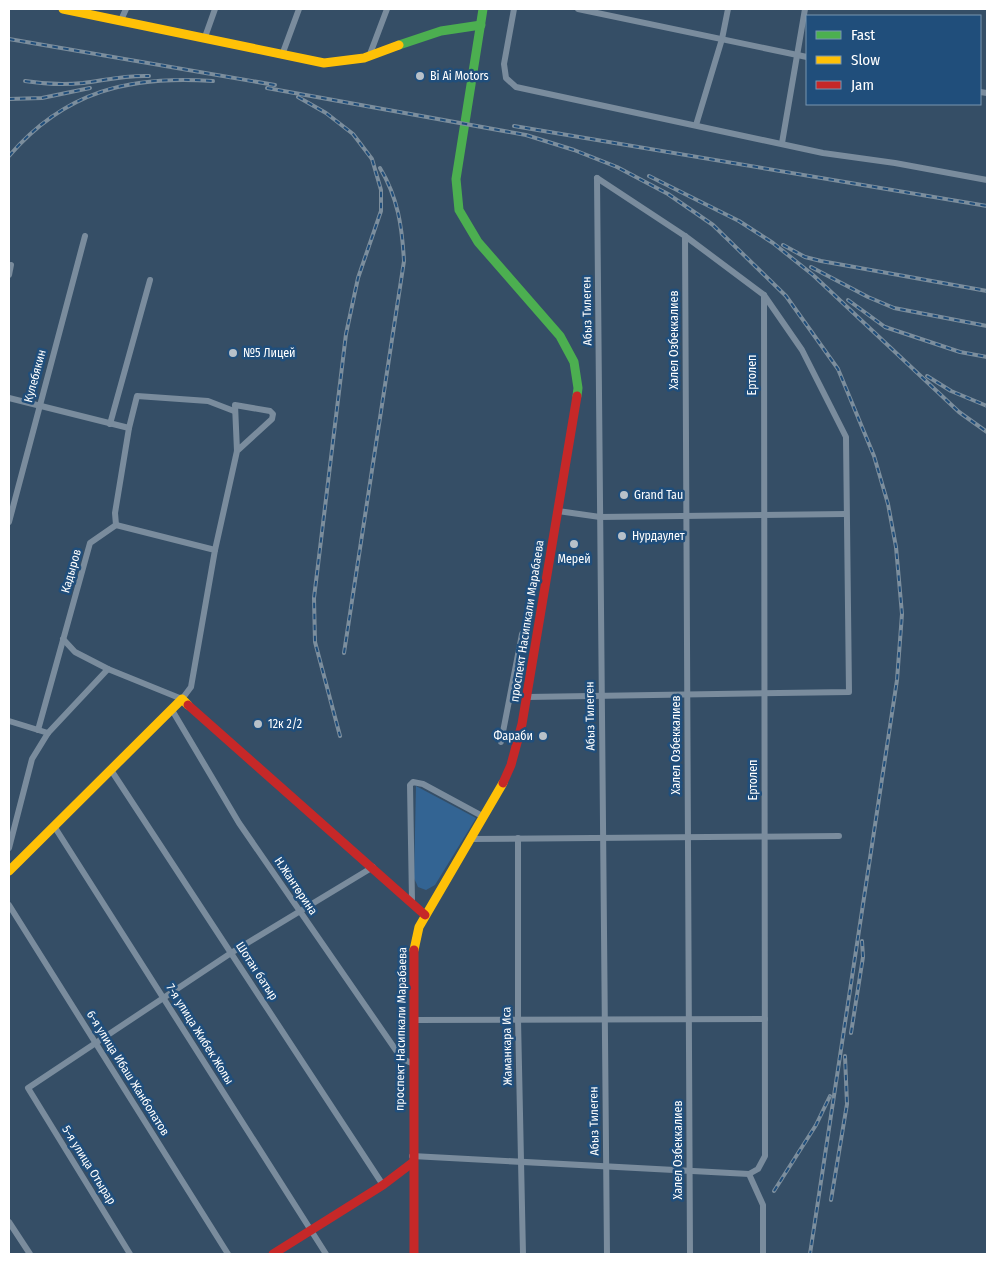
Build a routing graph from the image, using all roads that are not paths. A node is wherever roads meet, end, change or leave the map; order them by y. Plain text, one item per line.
1 (63, 9) edge
2 (126, 9) edge
3 (215, 9) edge
4 (299, 9) edge
5 (387, 9) edge
6 (484, 9) edge
7 (514, 9) edge
8 (578, 9) edge
9 (618, 9) edge
10 (728, 9) edge
11 (805, 9) edge
12 (615, 17) junction
13 (121, 20) junction
14 (481, 25) junction
15 (205, 37) junction
16 (722, 39) junction
17 (370, 54) junction
18 (796, 54) junction
19 (282, 55) junction
20 (806, 57) edge
21 (696, 125) junction
22 (782, 143) junction
23 (987, 180) edge
24 (85, 236) dead end
25 (685, 236) junction
26 (11, 265) dead end
27 (9, 275) edge
28 (150, 280) dead end
29 (764, 295) junction
30 (9, 398) edge
31 (39, 407) junction
32 (234, 411) junction
33 (110, 424) junction
34 (129, 428) junction
35 (237, 451) junction
36 (558, 511) junction
37 (846, 514) junction
38 (764, 515) junction
39 (686, 516) junction
40 (600, 517) junction
41 (9, 522) edge
42 (116, 526) junction
43 (216, 550) junction
44 (522, 634) dead end
45 (63, 639) junction
46 (108, 669) junction
47 (764, 693) junction
48 (688, 694) junction
49 (602, 696) junction
50 (527, 697) junction
51 (182, 699) junction
52 (172, 710) junction
53 (9, 721) edge
54 (38, 730) junction
55 (48, 733) junction
56 (501, 742) dead end
57 (111, 770) junction
58 (484, 817) junction
59 (54, 826) junction
60 (839, 836) dead end
61 (688, 837) junction
62 (764, 837) junction
63 (518, 838) junction
64 (603, 838) junction
65 (471, 839) junction
66 (9, 848) edge
67 (373, 868) junction
68 (9, 871) edge
69 (412, 901) junction
70 (9, 905) edge
71 (300, 912) junction
72 (425, 915) junction
73 (231, 953) junction
74 (163, 998) junction
75 (765, 1019) junction
76 (414, 1020) junction
77 (518, 1020) junction
78 (605, 1020) junction
79 (689, 1020) junction
80 (97, 1045) junction
81 (414, 1064) junction
82 (412, 1160) junction
83 (521, 1162) junction
84 (606, 1166) junction
85 (690, 1171) junction
86 (749, 1174) junction
87 (383, 1185) junction
88 (9, 1222) edge
89 (311, 1231) junction
90 (30, 1254) edge
91 (130, 1254) edge
92 (228, 1254) edge
93 (273, 1254) edge
94 (326, 1254) edge
95 (414, 1254) edge
96 (523, 1254) edge
97 (607, 1254) edge
98 (690, 1254) edge
99 (763, 1254) edge

1 - 13 main road
2 - 13 street
3 - 15 street
4 - 19 street
5 - 17 street
6 - 14 main road, проспект Насипкали Марабаева
7 - 21 street
8 - 12 street
9 - 12 street
10 - 16 street
11 - 18 street
12 - 16 street
13 - 15 main road
14 - 17 main road
14 - 36 main road, проспект Насипкали Марабаева
15 - 19 main road
16 - 18 street
16 - 21 street
17 - 19 main road
18 - 20 street
18 - 22 street
21 - 22 street
22 - 23 street
24 - 31 street, Кулебякин
25 - 29 street
25 - 39 street, Халел Озбеккалиев
25 - 40 street, Абыз Тилеген
26 - 27 street
28 - 33 street
29 - 37 street
29 - 38 street, Ертолеп
30 - 31 street
31 - 33 street
31 - 41 street, Кулебякин
32 - 34 street
32 - 35 street
32 - 35 street
33 - 34 street
34 - 42 street
35 - 43 street
36 - 40 street
36 - 50 main road, проспект Насипкали Марабаева
37 - 38 street
37 - 47 street
38 - 39 street
38 - 47 street, Ертолеп
39 - 40 street
39 - 48 street, Халел Озбеккалиев
40 - 49 street, Абыз Тилеген
42 - 43 street
42 - 45 street, Кадыров
43 - 51 street
44 - 56 street
45 - 46 street
45 - 54 street, Кадыров
46 - 51 street
46 - 55 street
47 - 48 street
47 - 62 street, Ертолеп
48 - 49 street
48 - 61 street, Халел Озбеккалиев
49 - 50 street
49 - 64 street, Абыз Тилеген
50 - 58 main road, проспект Насипкали Марабаева
51 - 52 main road
51 - 67 main road
52 - 57 main road
52 - 71 street, Н.Жантөрина
53 - 54 street
54 - 55 street
55 - 66 street
57 - 59 main road
57 - 73 street, Шотан батыр
58 - 65 main road, проспект Насипкали Марабаева
58 - 69 street
59 - 68 main road
59 - 74 street, 7-я улица Жибек Жолы
60 - 62 street
61 - 62 street
61 - 64 street
61 - 79 street, Халел Озбеккалиев
62 - 75 street, Ертолеп
63 - 64 street
63 - 65 street
63 - 77 street, Жаманкара Иса
64 - 78 street, Абыз Тилеген
65 - 72 main road, проспект Насипкали Марабаева
67 - 69 main road
67 - 71 street
69 - 72 main road
70 - 80 street, 6-я улица Ибаш Жанболатов
71 - 73 street
71 - 81 street, Н.Жантөрина
72 - 76 main road, проспект Насипкали Марабаева
73 - 74 street
73 - 87 street, Шотан батыр
74 - 80 street
74 - 89 street, 7-я улица Жибек Жолы
75 - 79 street
75 - 86 street, Ертолеп
76 - 77 street
76 - 81 main road, проспект Насипкали Марабаева
77 - 78 street
77 - 83 street, Жаманкара Иса
78 - 79 street
78 - 84 street, Абыз Тилеген
79 - 85 street, Халел Озбеккалиев
80 - 91 street, 5-я улица Отырар
80 - 92 street, 6-я улица Ибаш Жанболатов
81 - 82 main road, проспект Насипкали Марабаева
82 - 83 street
82 - 87 main road
82 - 95 main road, проспект Насипкали Марабаева
83 - 84 street
83 - 96 street, Жаманкара Иса
84 - 85 street
84 - 97 street, Абыз Тилеген
85 - 86 street
85 - 98 street, Халел Озбеккалиев
86 - 99 street
87 - 89 main road
88 - 90 street
89 - 93 main road
89 - 94 street, 7-я улица Жибек Жолы

